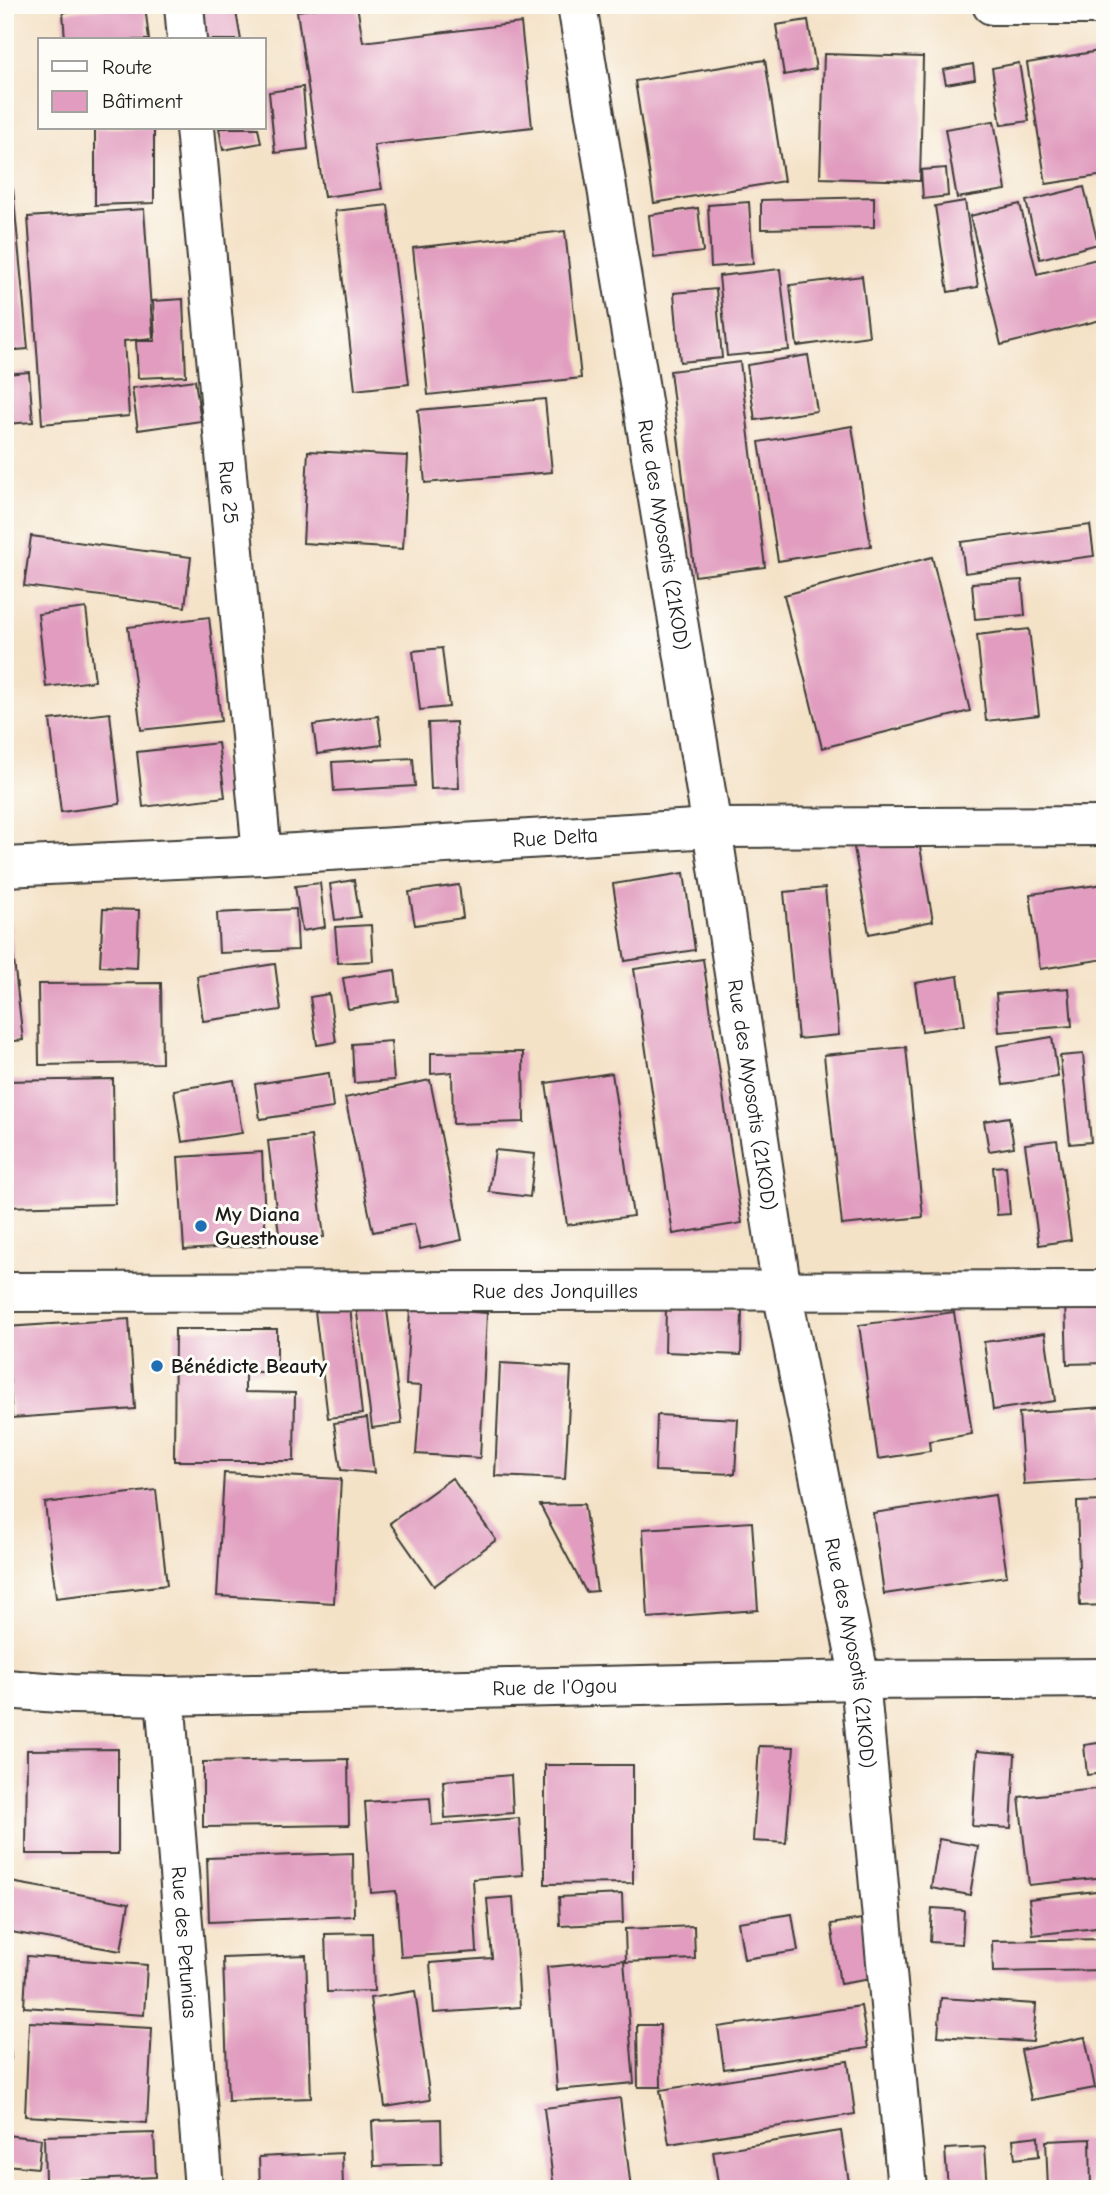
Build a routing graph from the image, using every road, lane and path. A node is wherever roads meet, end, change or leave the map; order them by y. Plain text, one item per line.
1 (184, 5) edge
2 (577, 5) edge
3 (992, 5) edge
4 (1105, 5) edge
5 (187, 38) edge
6 (195, 130) edge
7 (1105, 826) edge
8 (712, 828) junction
9 (262, 855) junction
10 (5, 867) edge
11 (1105, 1290) edge
12 (782, 1291) junction
13 (5, 1292) edge
14 (1105, 1678) edge
15 (860, 1680) junction
16 (5, 1689) edge
17 (165, 1696) junction
18 (204, 2189) edge
19 (906, 2189) edge

1 - 5 street
2 - 8 street, Rue des Myosotis (21KOD)
3 - 4 street
6 - 9 street, Rue 25
7 - 8 street, Rue Delta
8 - 9 street, Rue Delta
8 - 12 street, Rue des Myosotis (21KOD)
9 - 10 street, Rue Delta
11 - 12 street, Rue des Jonquilles
12 - 13 street, Rue des Jonquilles
12 - 15 street, Rue des Myosotis (21KOD)
14 - 15 street, Rue de l'Ogou
15 - 17 street, Rue de l'Ogou
15 - 19 street, Rue des Myosotis (21KOD)
16 - 17 street, Rue de l'Ogou
17 - 18 street, Rue des Petunias

